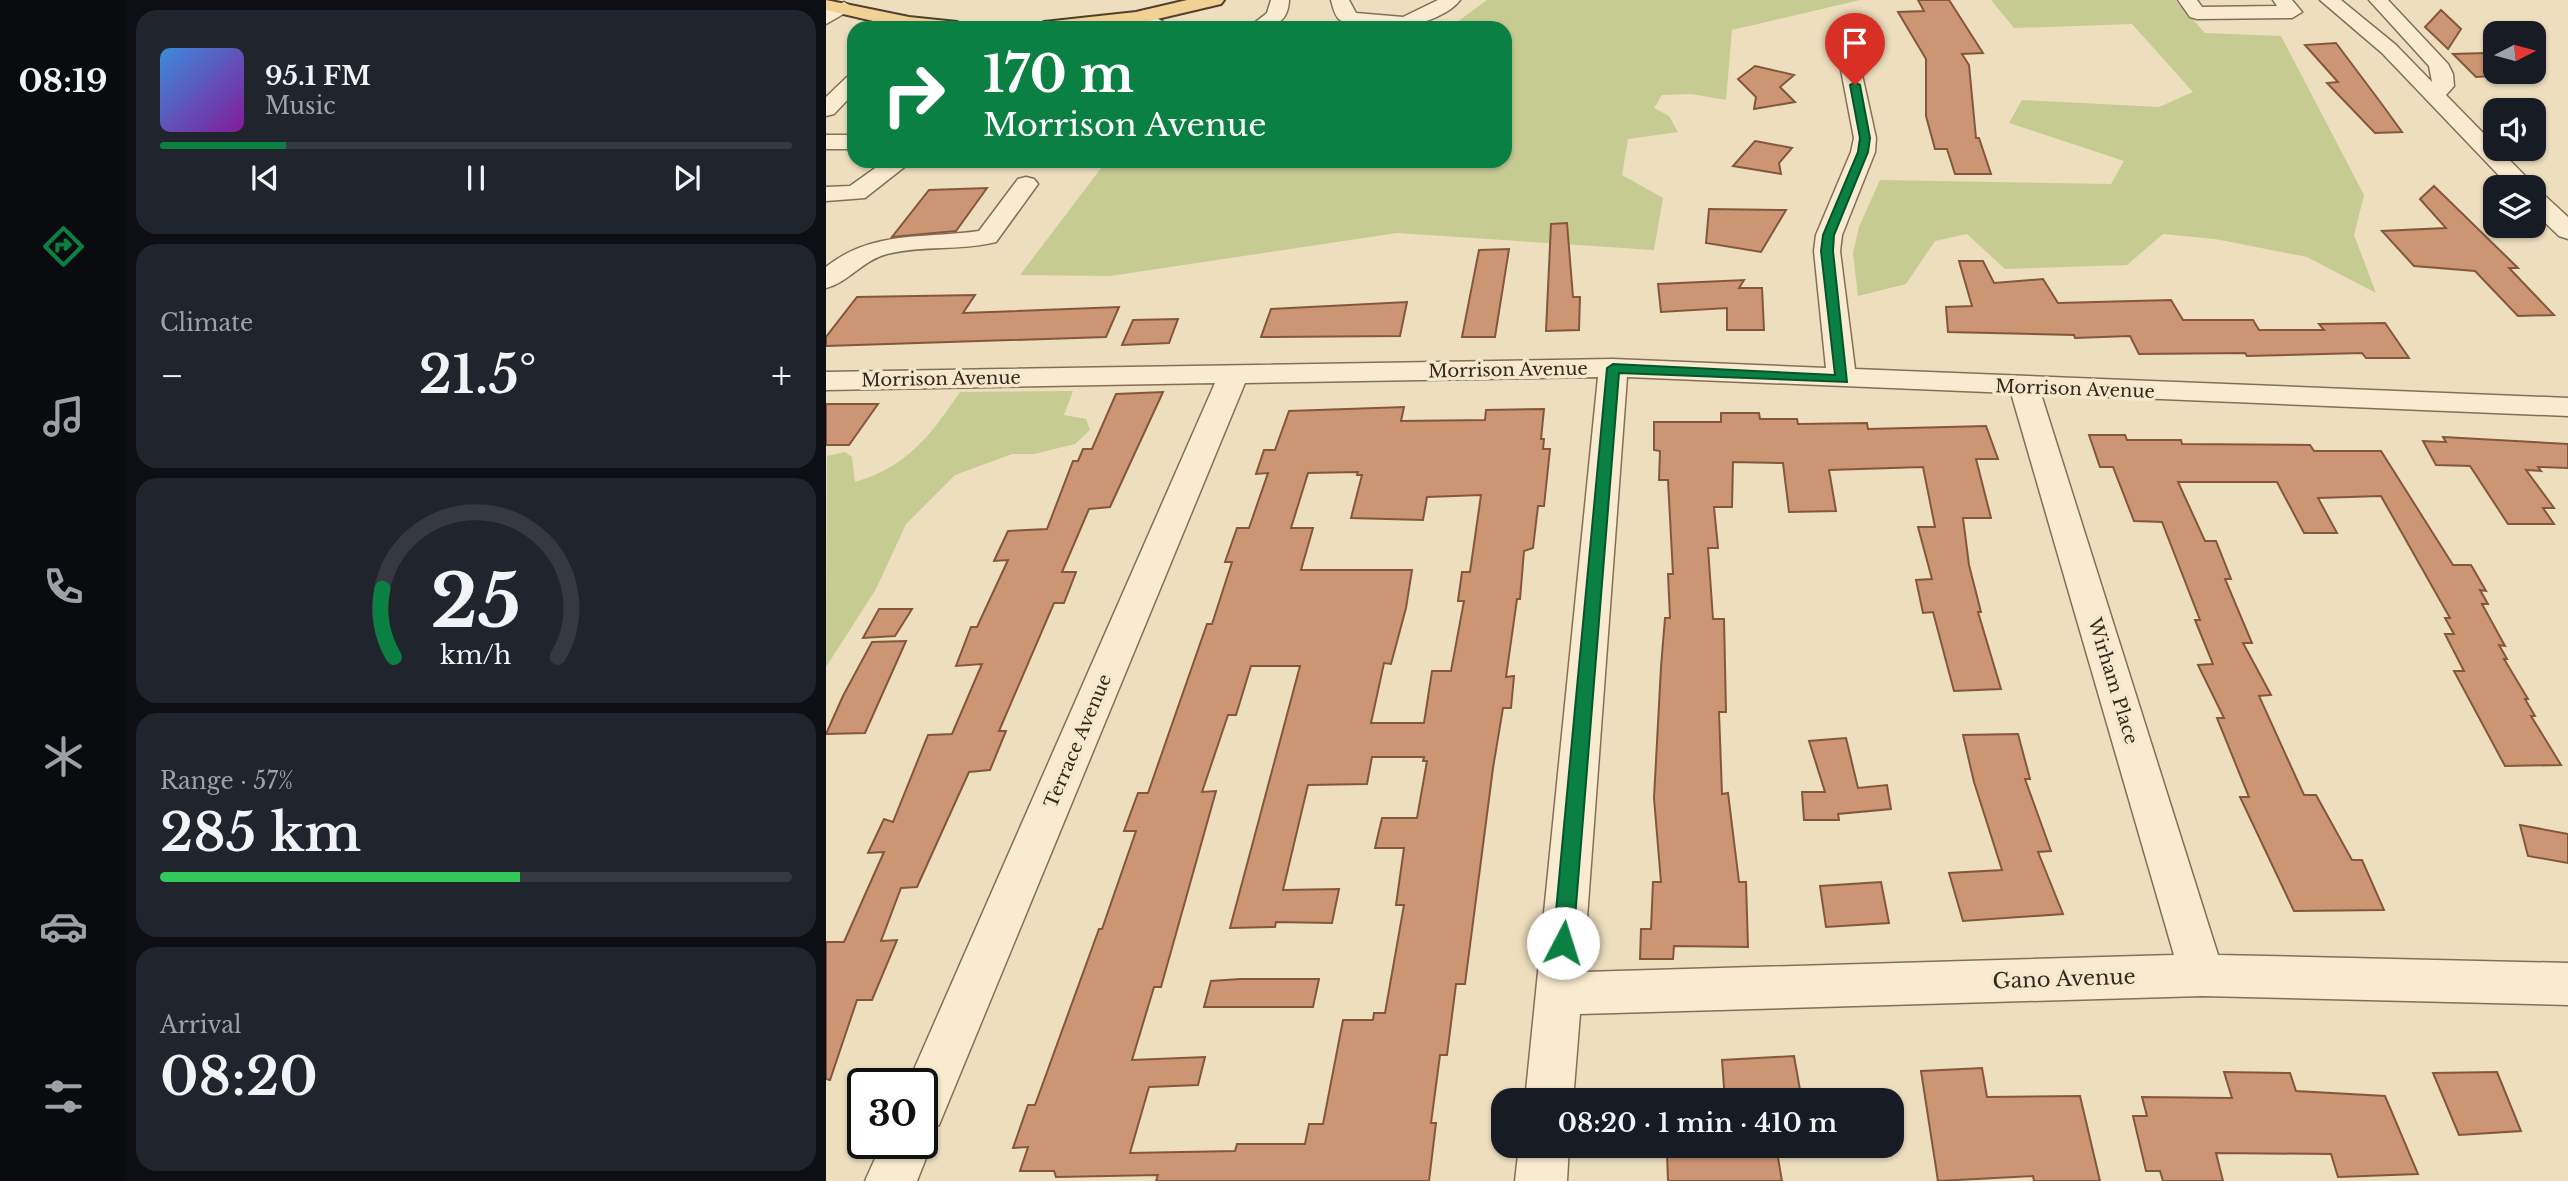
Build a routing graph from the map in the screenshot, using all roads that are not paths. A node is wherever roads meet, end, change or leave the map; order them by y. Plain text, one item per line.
1 (1214, 0) edge
2 (1280, 0) edge
3 (1340, 0) edge
4 (1451, 0) edge
5 (2187, 0) edge
6 (2282, 0) edge
7 (2329, 0) edge
8 (2378, 0) edge
9 (832, 10) edge
10 (1144, 16) junction
11 (886, 21) edge
12 (1102, 21) edge
13 (1152, 21) edge
14 (1271, 21) edge
15 (1370, 21) edge
16 (1418, 21) edge
17 (1851, 70) dead end
18 (847, 88) edge
19 (2435, 94) junction
20 (826, 108) edge
21 (826, 142) edge
22 (847, 142) edge
23 (890, 168) edge
24 (2512, 175) edge
25 (1026, 184) dead end
26 (826, 194) edge
27 (2546, 210) edge
28 (2568, 231) edge
29 (826, 280) edge
30 (1613, 368) junction
31 (1234, 374) junction
32 (1842, 379) junction
33 (826, 381) edge
34 (2024, 387) junction
35 (2568, 407) edge
36 (2202, 975) junction
37 (2568, 984) edge
38 (1559, 994) junction
39 (938, 1070) edge
40 (1550, 1088) edge
41 (1543, 1158) edge
42 (900, 1159) edge
43 (891, 1181) edge
44 (1541, 1181) edge

1 - 10 main road
2 - 14 street
3 - 15 street
4 - 16 street
5 - 6 street
7 - 19 street
8 - 19 street
9 - 11 main road
10 - 12 main road
10 - 13 street
17 - 32 street
18 - 20 street
19 - 24 street
21 - 22 street
23 - 26 street
25 - 29 street
27 - 28 street
30 - 31 street, Morrison Avenue
30 - 32 street, Morrison Avenue
30 - 38 street
31 - 33 street, Morrison Avenue
31 - 39 street, Terrace Avenue
32 - 34 street, Morrison Avenue
34 - 35 street, Morrison Avenue
34 - 36 street, Wirham Place
36 - 37 street, Gano Avenue
36 - 38 street, Gano Avenue
38 - 40 street
41 - 44 street
42 - 43 street

